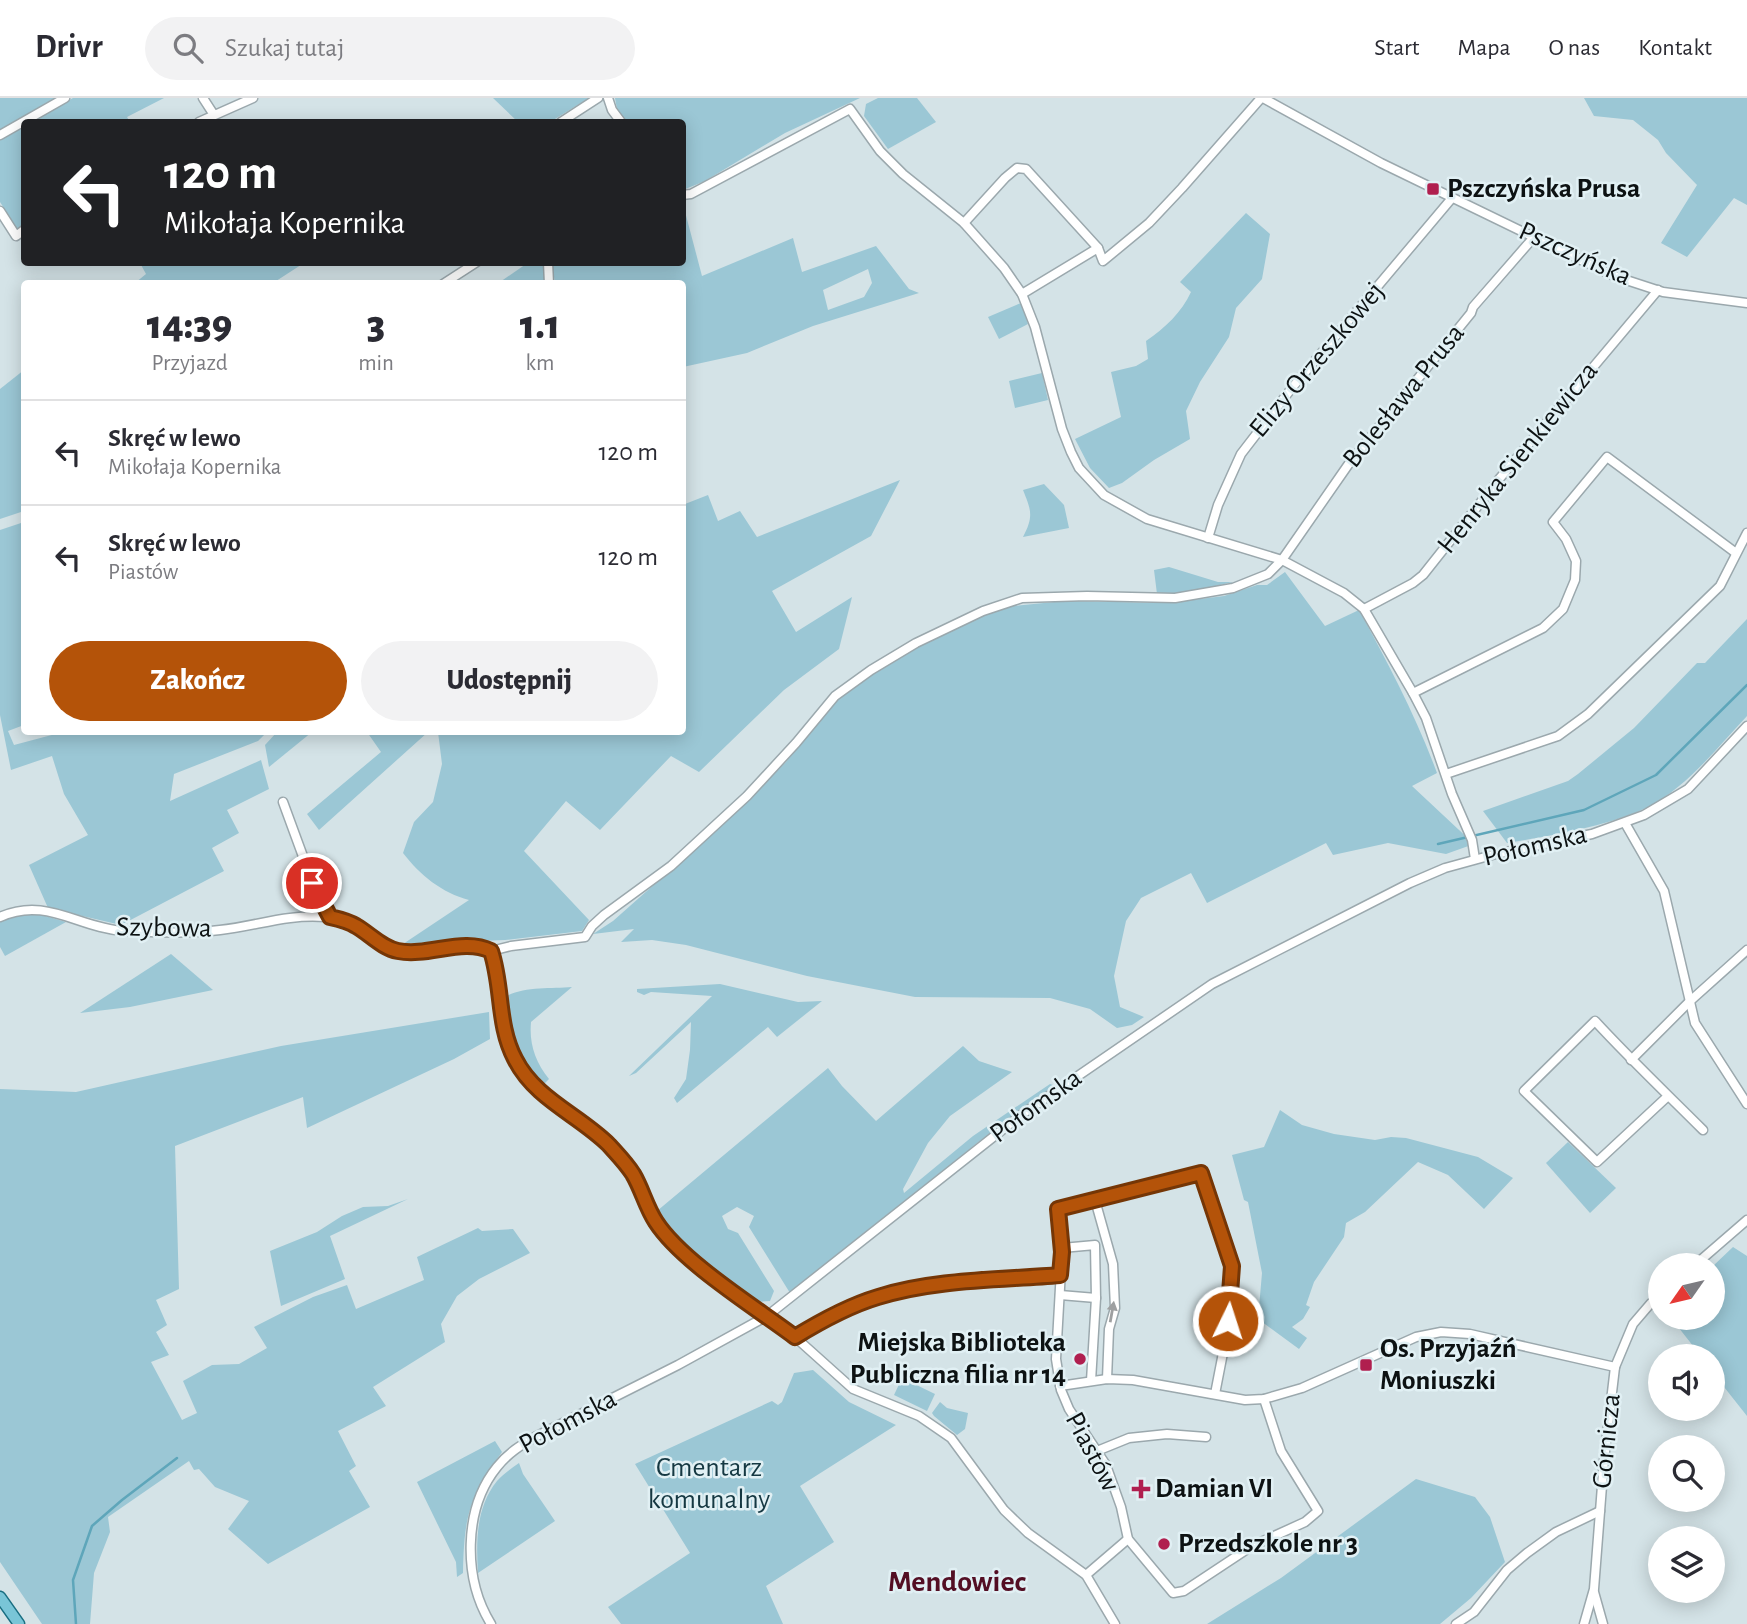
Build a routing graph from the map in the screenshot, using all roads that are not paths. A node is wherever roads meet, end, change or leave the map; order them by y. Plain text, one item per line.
1 (65, 98) edge
2 (203, 98) edge
3 (253, 98) edge
4 (598, 98) edge
5 (608, 98) edge
6 (1262, 98) edge
7 (214, 114) junction
8 (28, 119) edge
9 (205, 119) edge
10 (566, 119) edge
11 (619, 119) edge
12 (21, 123) edge
13 (0, 135) edge
14 (686, 195) edge
15 (1452, 198) junction
16 (0, 211) edge
17 (964, 223) junction
18 (21, 232) edge
19 (1534, 237) junction
20 (1098, 248) junction
21 (471, 266) edge
22 (449, 280) edge
23 (1658, 290) junction
24 (1022, 294) junction
25 (1747, 303) edge
26 (1747, 534) edge
27 (1208, 538) junction
28 (1736, 554) junction
29 (1282, 561) junction
30 (1364, 609) junction
31 (1413, 693) junction
32 (1747, 726) edge
33 (1744, 736) edge
34 (1446, 774) junction
35 (282, 802) dead end
36 (1625, 823) junction
37 (1475, 859) junction
38 (330, 917) junction
39 (0, 918) edge
40 (1747, 950) edge
41 (491, 951) junction
42 (1689, 1002) junction
43 (1631, 1060) junction
44 (1668, 1096) junction
45 (1747, 1104) edge
46 (1703, 1130) dead end
47 (1095, 1200) junction
48 (1745, 1226) edge
49 (1062, 1248) junction
50 (1710, 1253) edge
51 (1060, 1275) junction
52 (1060, 1295) junction
53 (1096, 1298) junction
54 (1648, 1306) tunnel mouth
55 (767, 1315) junction
56 (795, 1337) junction
57 (1615, 1367) junction
58 (1108, 1380) junction
59 (1091, 1381) junction
60 (1060, 1386) junction
61 (1215, 1394) junction
62 (1264, 1399) junction
63 (1206, 1437) dead end
64 (1097, 1451) junction
65 (1600, 1511) junction
66 (1128, 1539) junction
67 (1086, 1576) junction
68 (1594, 1589) junction
69 (0, 1597) edge
70 (19, 1624) edge
71 (491, 1624) edge
72 (1115, 1624) edge
73 (1456, 1624) edge
74 (1584, 1624) edge
75 (1603, 1624) edge

1 - 8 street
2 - 7 street
3 - 7 street
4 - 10 street
5 - 11 street
6 - 15 street, Pszczyńska
6 - 20 street
7 - 9 street
12 - 13 street
14 - 17 street
15 - 19 street, Pszczyńska
15 - 27 street, Elizy Orzeszkowej
16 - 18 street
17 - 20 street
17 - 24 street
19 - 23 street, Pszczyńska
19 - 29 street, Bolesława Prusa
20 - 24 street
21 - 22 street
23 - 25 street, Pszczyńska
23 - 30 street, Henryka Sienkiewicza
24 - 27 street
26 - 28 street
27 - 29 street
28 - 31 street
28 - 34 street
29 - 30 street
29 - 41 street, Bolesława Prusa
30 - 31 street
31 - 34 street
32 - 33 street, Połomska
33 - 36 street, Połomska
34 - 37 street
35 - 38 street
36 - 37 street, Połomska
36 - 42 street
37 - 55 street, Połomska
38 - 39 street, Szybowa
38 - 41 street, Szybowa
40 - 42 street
41 - 55 street
42 - 43 street
42 - 45 street
43 - 44 street
43 - 44 street
44 - 46 street
47 - 49 street, Piastów
58 -> 47 street
47 - 61 street
48 - 50 street
49 - 51 street, Piastów
49 - 53 street, Piastów
51 - 52 street, Piastów
51 - 56 street
52 - 53 street
52 - 60 street, Piastów
53 - 59 street, Piastów
54 - 57 street, Górnicza
55 - 56 street
55 - 71 street, Połomska
56 - 67 street
57 - 62 street
57 - 65 street, Górnicza
58 - 59 street
58 - 61 street
59 - 60 street
60 - 64 street, Piastów
61 - 62 street
62 - 66 street, Piastów
63 - 64 street
64 - 66 street, Piastów
65 - 68 street, Górnicza
65 - 73 street
66 - 67 street
67 - 72 street
68 - 74 street, Górnicza
68 - 75 street, Górnicza
69 - 70 main road

